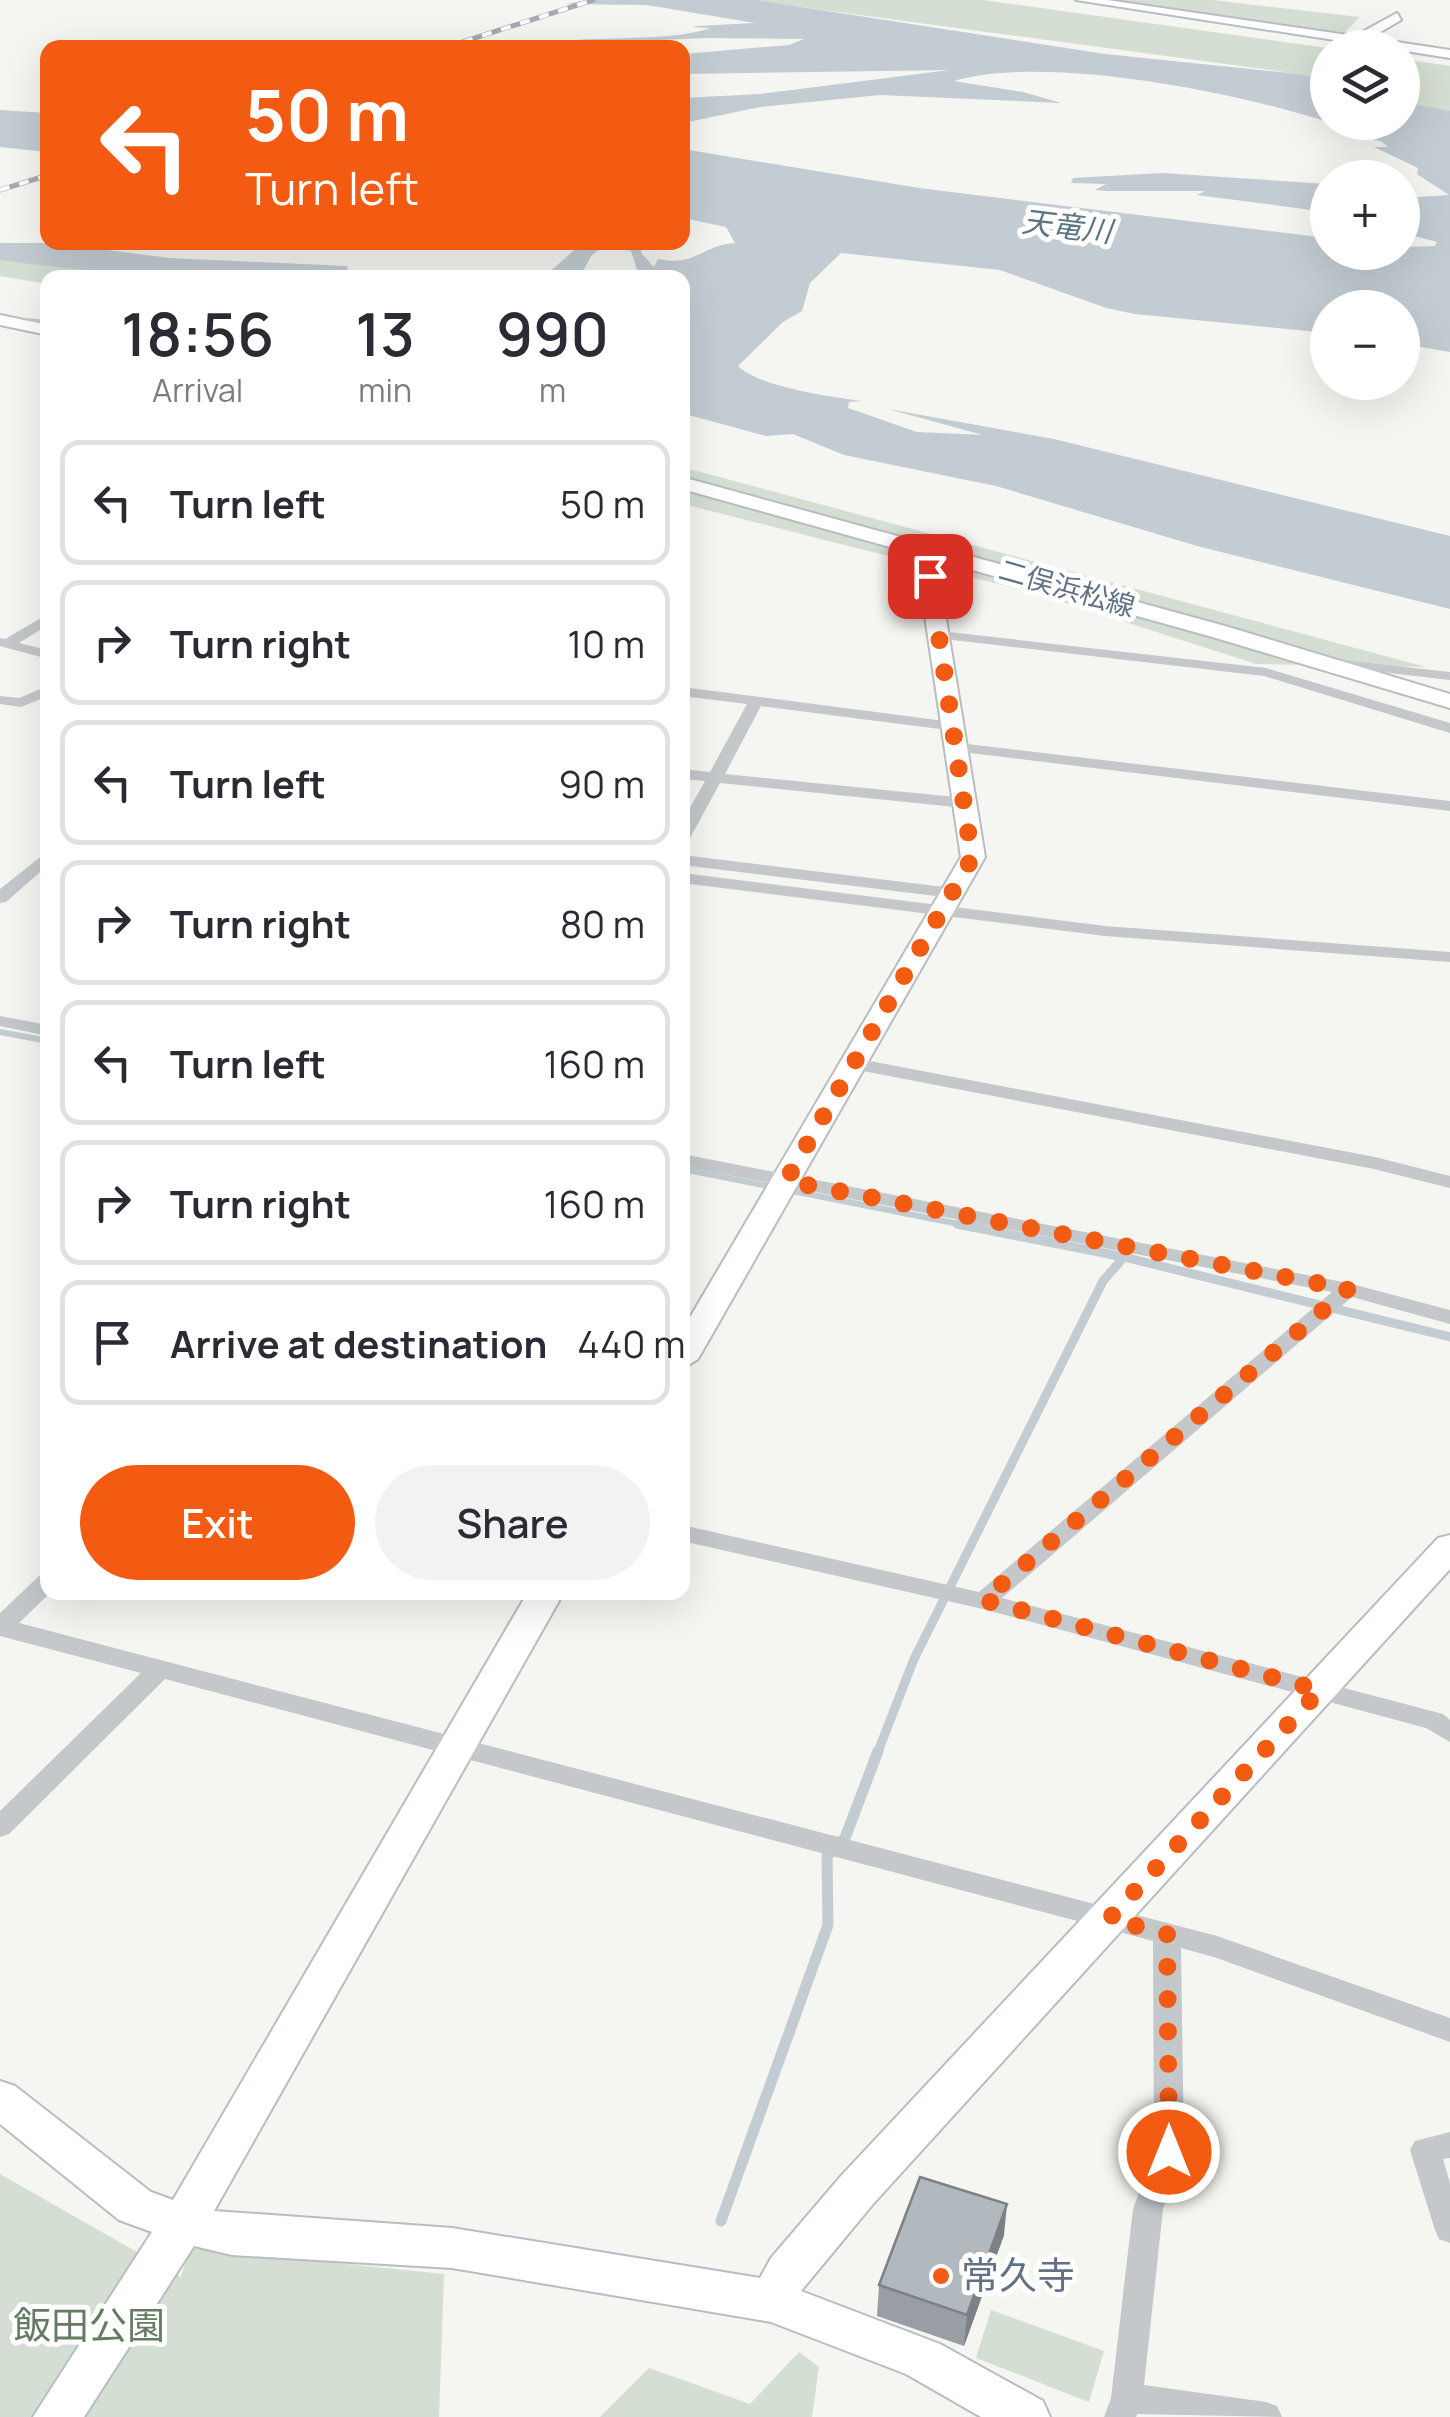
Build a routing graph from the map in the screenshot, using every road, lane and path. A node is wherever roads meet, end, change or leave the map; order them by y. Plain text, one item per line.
1 (1082, 0) edge
2 (1397, 17) dead end
3 (1375, 30) edge
4 (1310, 33) edge
5 (1420, 49) edge
6 (1450, 54) edge
7 (0, 320) edge
8 (40, 322) edge
9 (40, 328) edge
10 (690, 485) edge
11 (930, 576) dead end
12 (40, 623) edge
13 (940, 635) junction
14 (4, 643) edge
15 (40, 652) edge
16 (1314, 661) junction
17 (1450, 676) edge
18 (690, 691) edge
19 (40, 694) edge
20 (0, 700) edge
21 (757, 700) junction
22 (1450, 702) edge
23 (1450, 728) edge
24 (956, 737) junction
25 (690, 775) edge
26 (717, 778) junction
27 (966, 803) junction
28 (1450, 806) edge
29 (690, 824) edge
30 (690, 861) edge
31 (40, 863) edge
32 (690, 879) edge
33 (1, 897) edge
34 (948, 901) junction
35 (1450, 957) edge
36 (0, 1022) edge
37 (40, 1030) edge
38 (854, 1064) junction
39 (690, 1162) edge
40 (786, 1181) junction
41 (1450, 1182) edge
42 (1348, 1289) junction
43 (1450, 1318) edge
44 (690, 1345) edge
45 (690, 1535) edge
46 (1450, 1547) edge
47 (40, 1589) edge
48 (542, 1600) edge
49 (983, 1600) junction
50 (0, 1627) edge
51 (162, 1667) junction
52 (1320, 1690) junction
53 (1450, 1733) edge
54 (459, 1747) junction
55 (0, 1827) edge
56 (1109, 1919) junction
57 (1167, 1934) junction
58 (1450, 2030) edge
59 (0, 2100) edge
60 (1450, 2145) edge
61 (183, 2224) junction
62 (1450, 2230) edge
63 (772, 2300) junction
64 (1124, 2408) edge
65 (57, 2417) edge
66 (1026, 2417) edge
67 (1266, 2417) edge

1 - 4 street
2 - 3 street
5 - 6 street
7 - 8 street
7 - 9 street
10 - 16 street, 二俣浜松線
11 - 13 street
12 - 14 street
13 - 23 street
13 - 24 street
14 - 15 street
16 - 17 street
16 - 22 street, 二俣浜松線
18 - 21 street
19 - 20 street
21 - 24 street
21 - 26 street
24 - 27 street
24 - 28 street
25 - 26 street
26 - 27 street
26 - 29 street
27 - 34 street
30 - 34 street
31 - 33 street
32 - 34 street
34 - 35 street
34 - 38 street
36 - 37 street
38 - 40 street
38 - 41 street
39 - 40 street
40 - 42 street
40 - 44 street
42 - 43 street
42 - 49 street
45 - 49 street
46 - 52 street
47 - 50 street
48 - 54 street
49 - 52 street
50 - 51 street
51 - 54 street
51 - 55 street
52 - 53 street
52 - 56 street
54 - 56 street
54 - 61 street
56 - 57 street
56 - 63 street
57 - 58 street
57 - 64 street
59 - 61 street
60 - 62 street
61 - 63 street
61 - 65 street
63 - 66 street
64 - 67 street

